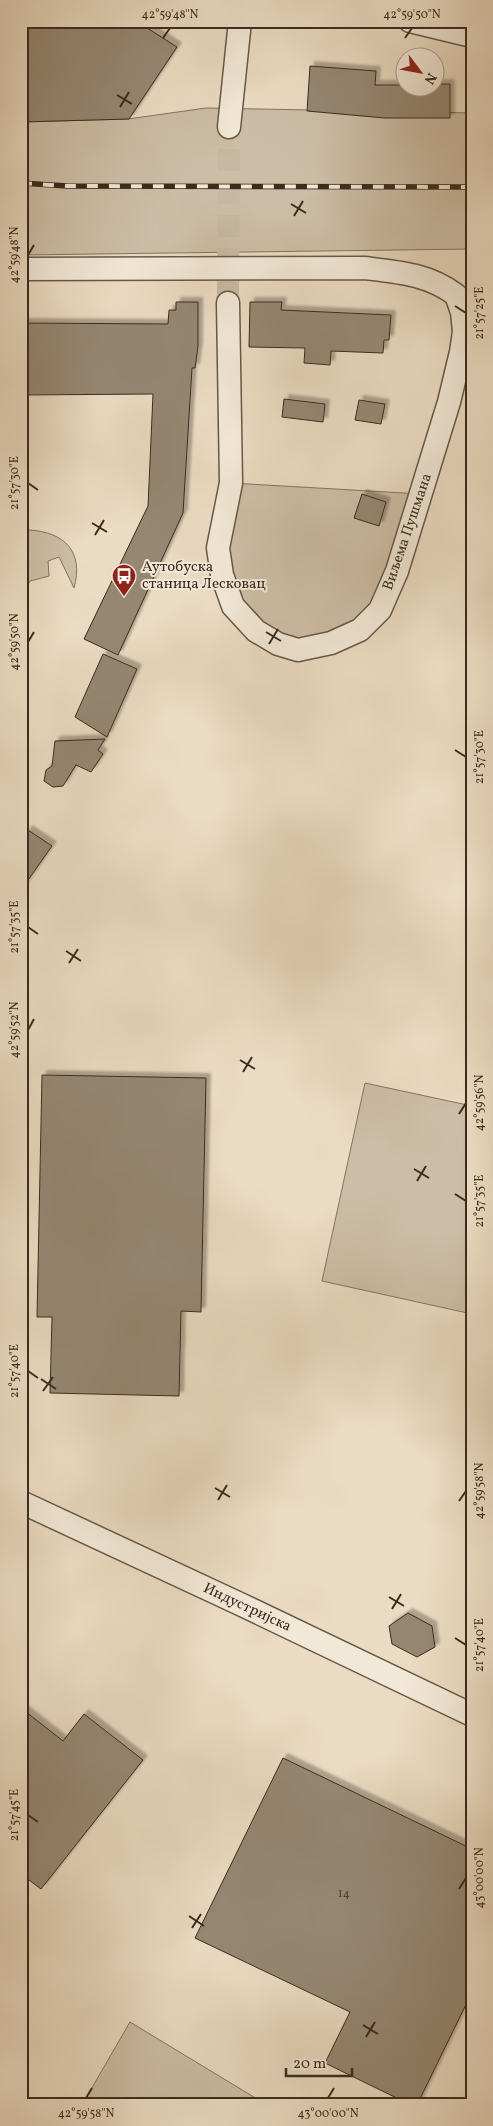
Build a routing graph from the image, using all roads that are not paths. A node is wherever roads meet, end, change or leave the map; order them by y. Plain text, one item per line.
1 (240, 21) edge
2 (410, 21) edge
3 (472, 36) edge
4 (229, 127) tunnel mouth
5 (21, 269) edge
6 (464, 292) edge
7 (228, 303) tunnel mouth
8 (21, 1502) edge
9 (472, 1715) edge

1 - 4 street
2 - 3 street
5 - 6 street
6 - 7 street, Виљема Пушмана
8 - 9 street, Индустријска

